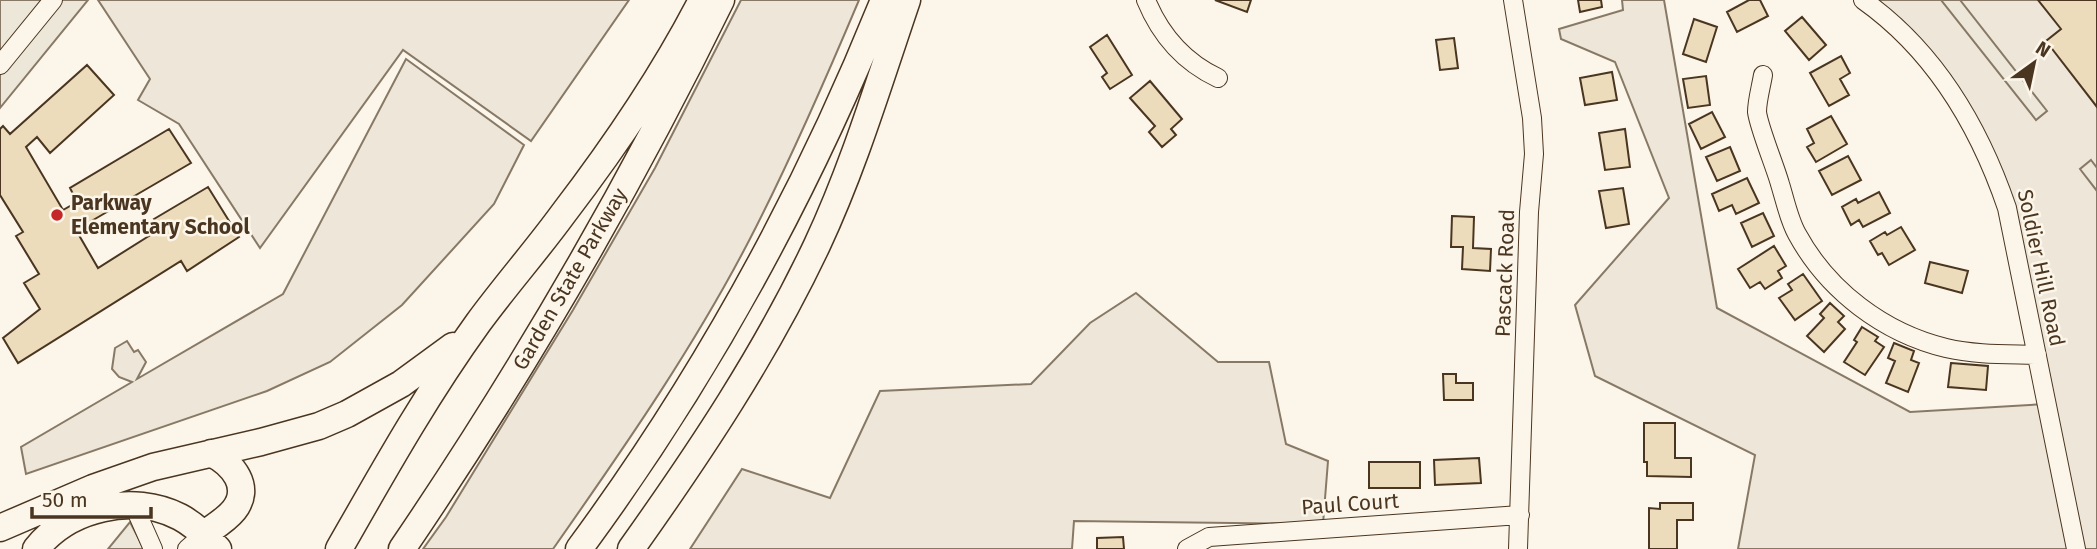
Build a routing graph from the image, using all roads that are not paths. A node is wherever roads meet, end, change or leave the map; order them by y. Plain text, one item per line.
1 (53, 0) edge
2 (702, 0) edge
3 (721, 0) edge
4 (884, 0) edge
5 (907, 0) edge
6 (1146, 0) edge
7 (1513, 0) edge
8 (1863, 0) edge
9 (0, 65) edge
10 (1763, 75) dead end
11 (1218, 78) dead end
12 (480, 321) junction
13 (2037, 355) junction
14 (211, 453) junction
15 (134, 506) junction
16 (1520, 515) junction
17 (0, 528) edge
18 (150, 542) edge
19 (203, 544) edge
20 (36, 549) edge
21 (339, 549) edge
22 (402, 549) edge
23 (579, 549) edge
24 (631, 549) edge
25 (1187, 549) edge
26 (1518, 549) edge
27 (2076, 549) edge

1 - 9 street
2 - 12 highway
3 - 22 highway, Garden State Parkway
4 - 23 highway
5 - 24 highway
6 - 11 street
7 - 16 street, Pascack Road
8 - 13 street, Soldier Hill Road
10 - 13 street
12 - 14 highway
12 - 21 highway
13 - 27 street, Soldier Hill Road
14 - 17 highway
14 - 19 highway
15 - 18 street
15 - 19 highway
15 - 20 highway
16 - 25 street, Paul Court
16 - 26 street, Pascack Road

